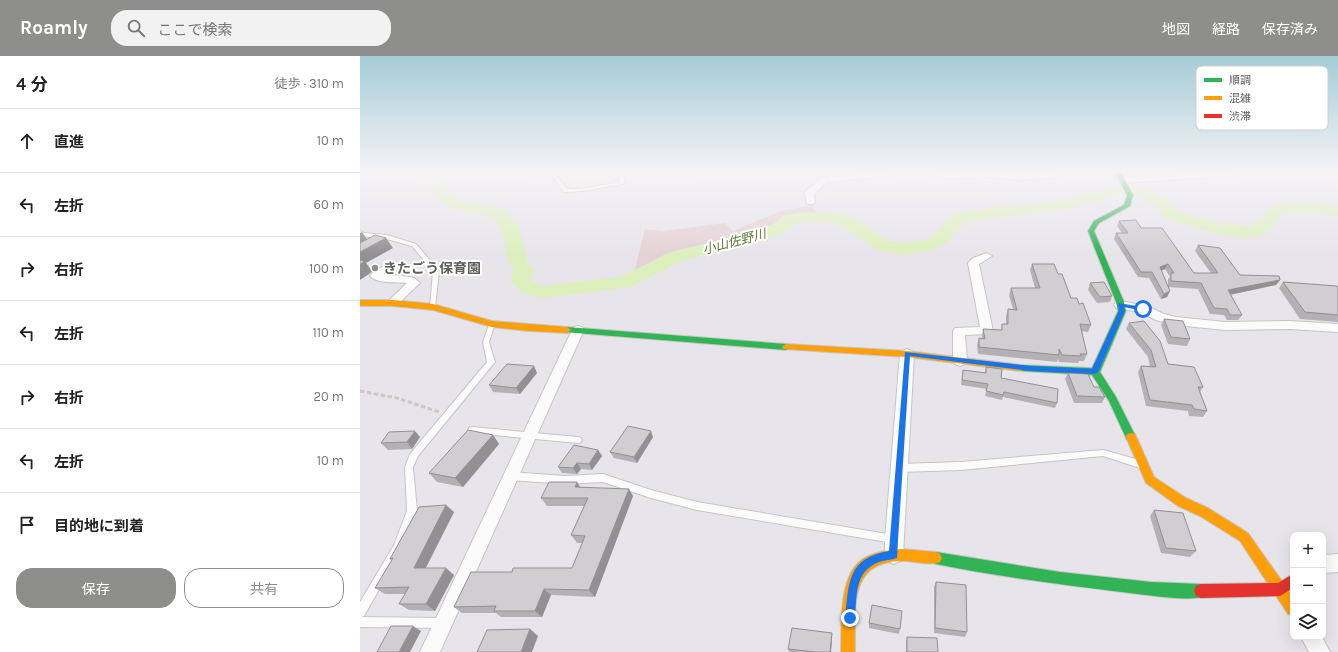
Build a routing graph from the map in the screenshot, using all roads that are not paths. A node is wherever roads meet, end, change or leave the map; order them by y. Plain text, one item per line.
1 (1130, 200) edge
2 (360, 233) edge
3 (387, 237) junction
4 (373, 244) edge
5 (987, 256) dead end
6 (394, 264) dead end
7 (392, 303) junction
8 (360, 304) edge
9 (1120, 305) junction
10 (433, 307) junction
11 (492, 324) junction
12 (1338, 328) edge
13 (578, 330) junction
14 (907, 354) junction
15 (960, 361) junction
16 (1095, 372) junction
17 (472, 430) edge
18 (529, 435) junction
19 (578, 440) dead end
20 (1144, 466) junction
21 (899, 468) junction
22 (510, 476) junction
23 (894, 547) junction
24 (1326, 564) edge
25 (1338, 564) edge
26 (1290, 582) edge
27 (1280, 589) junction
28 (1290, 604) edge
29 (360, 612) edge
30 (360, 622) edge
31 (444, 623) junction
32 (1313, 640) edge
33 (430, 652) edge
34 (848, 652) edge
35 (1320, 652) edge

1 - 9 street
2 - 3 lane
3 - 4 street
3 - 10 lane
5 - 15 street
6 - 7 street
7 - 8 street
7 - 10 street
9 - 12 street
9 - 16 street
10 - 11 street
11 - 13 street
11 - 29 lane
13 - 14 street
13 - 18 street
14 - 15 street
14 - 21 street
15 - 16 street
16 - 20 street
17 - 18 lane
18 - 19 lane
18 - 22 street
20 - 21 lane
20 - 27 street
21 - 23 street
22 - 23 lane
22 - 31 street
23 - 27 street
23 - 34 street
24 - 25 street
26 - 27 street
27 - 28 street
30 - 31 lane
31 - 33 street
32 - 35 street

